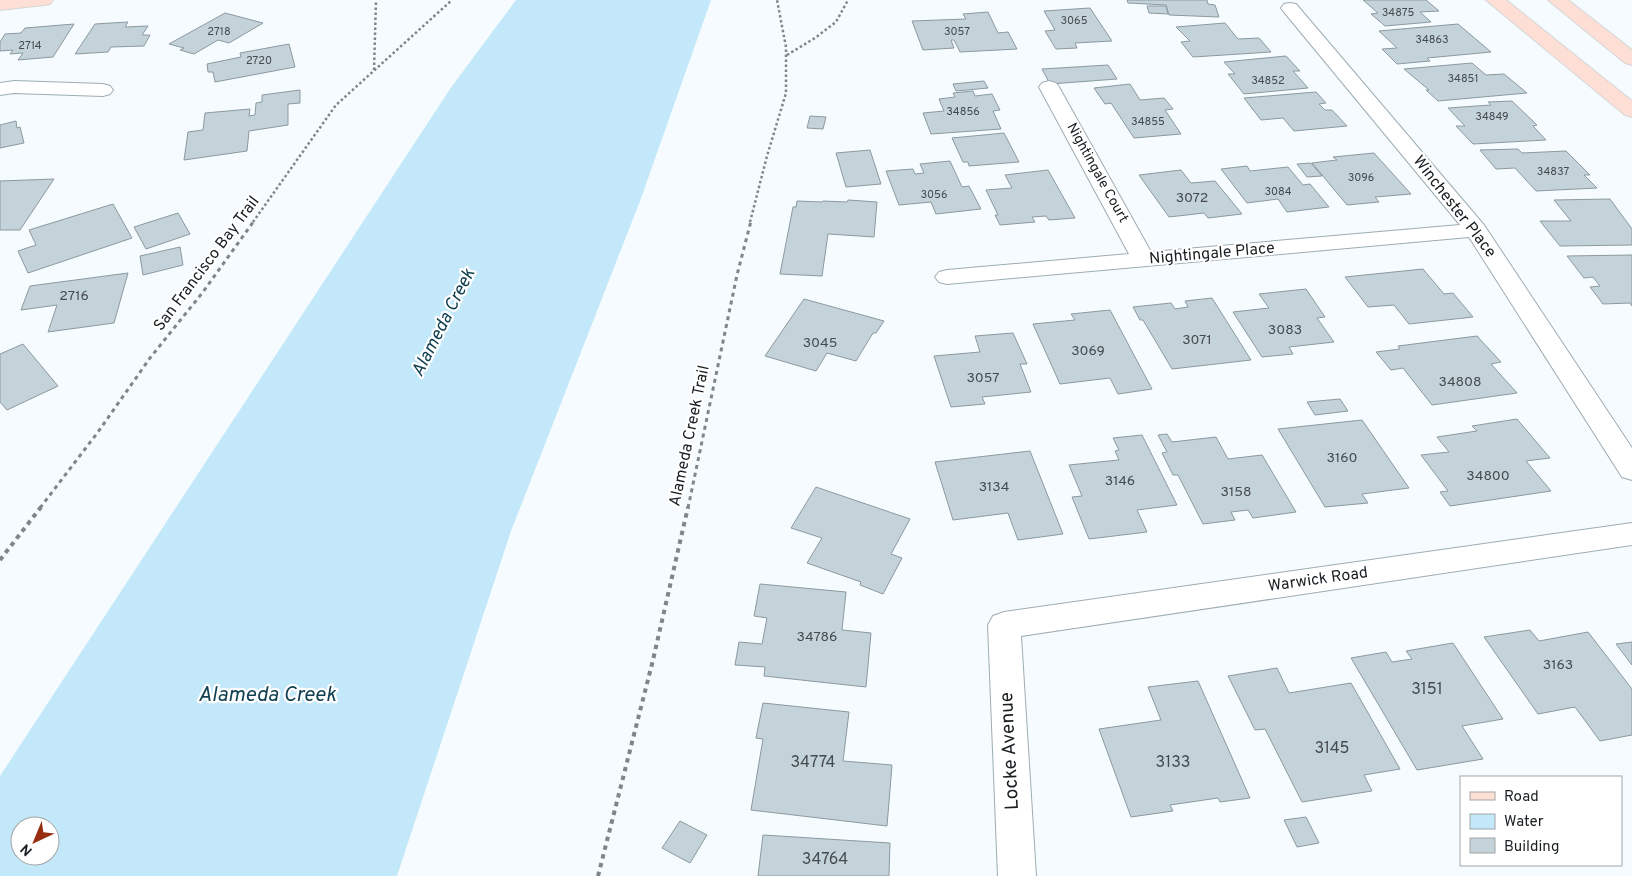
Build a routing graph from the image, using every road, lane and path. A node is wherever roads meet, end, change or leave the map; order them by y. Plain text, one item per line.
1 (44, 0) edge
2 (376, 0) edge
3 (452, 0) edge
4 (777, 0) edge
5 (848, 0) edge
6 (1495, 0) edge
7 (1557, 0) edge
8 (0, 5) edge
9 (1290, 8) dead end
10 (786, 55) junction
11 (1632, 59) edge
12 (374, 71) junction
13 (1050, 87) dead end
14 (0, 89) edge
15 (104, 90) dead end
16 (1632, 111) edge
17 (1476, 230) junction
18 (1144, 260) junction
19 (947, 277) dead end
20 (1632, 470) edge
21 (1632, 534) edge
22 (0, 560) edge
23 (1004, 625) joint
24 (598, 876) edge
25 (1017, 876) edge

1 - 8 main road
2 - 12 path
3 - 12 path, San Francisco Bay Trail
4 - 10 path, Alameda Creek Trail
5 - 10 path
6 - 16 main road
7 - 11 main road
9 - 17 street, Winchester Place
10 - 24 path, Alameda Creek Trail
12 - 22 path, San Francisco Bay Trail
13 - 18 street, Nightingale Court
14 - 15 street
17 - 18 street, Nightingale Place
17 - 20 street, Winchester Place
18 - 19 street, Nightingale Place
21 - 23 street, Warwick Road
23 - 25 street, Locke Avenue

